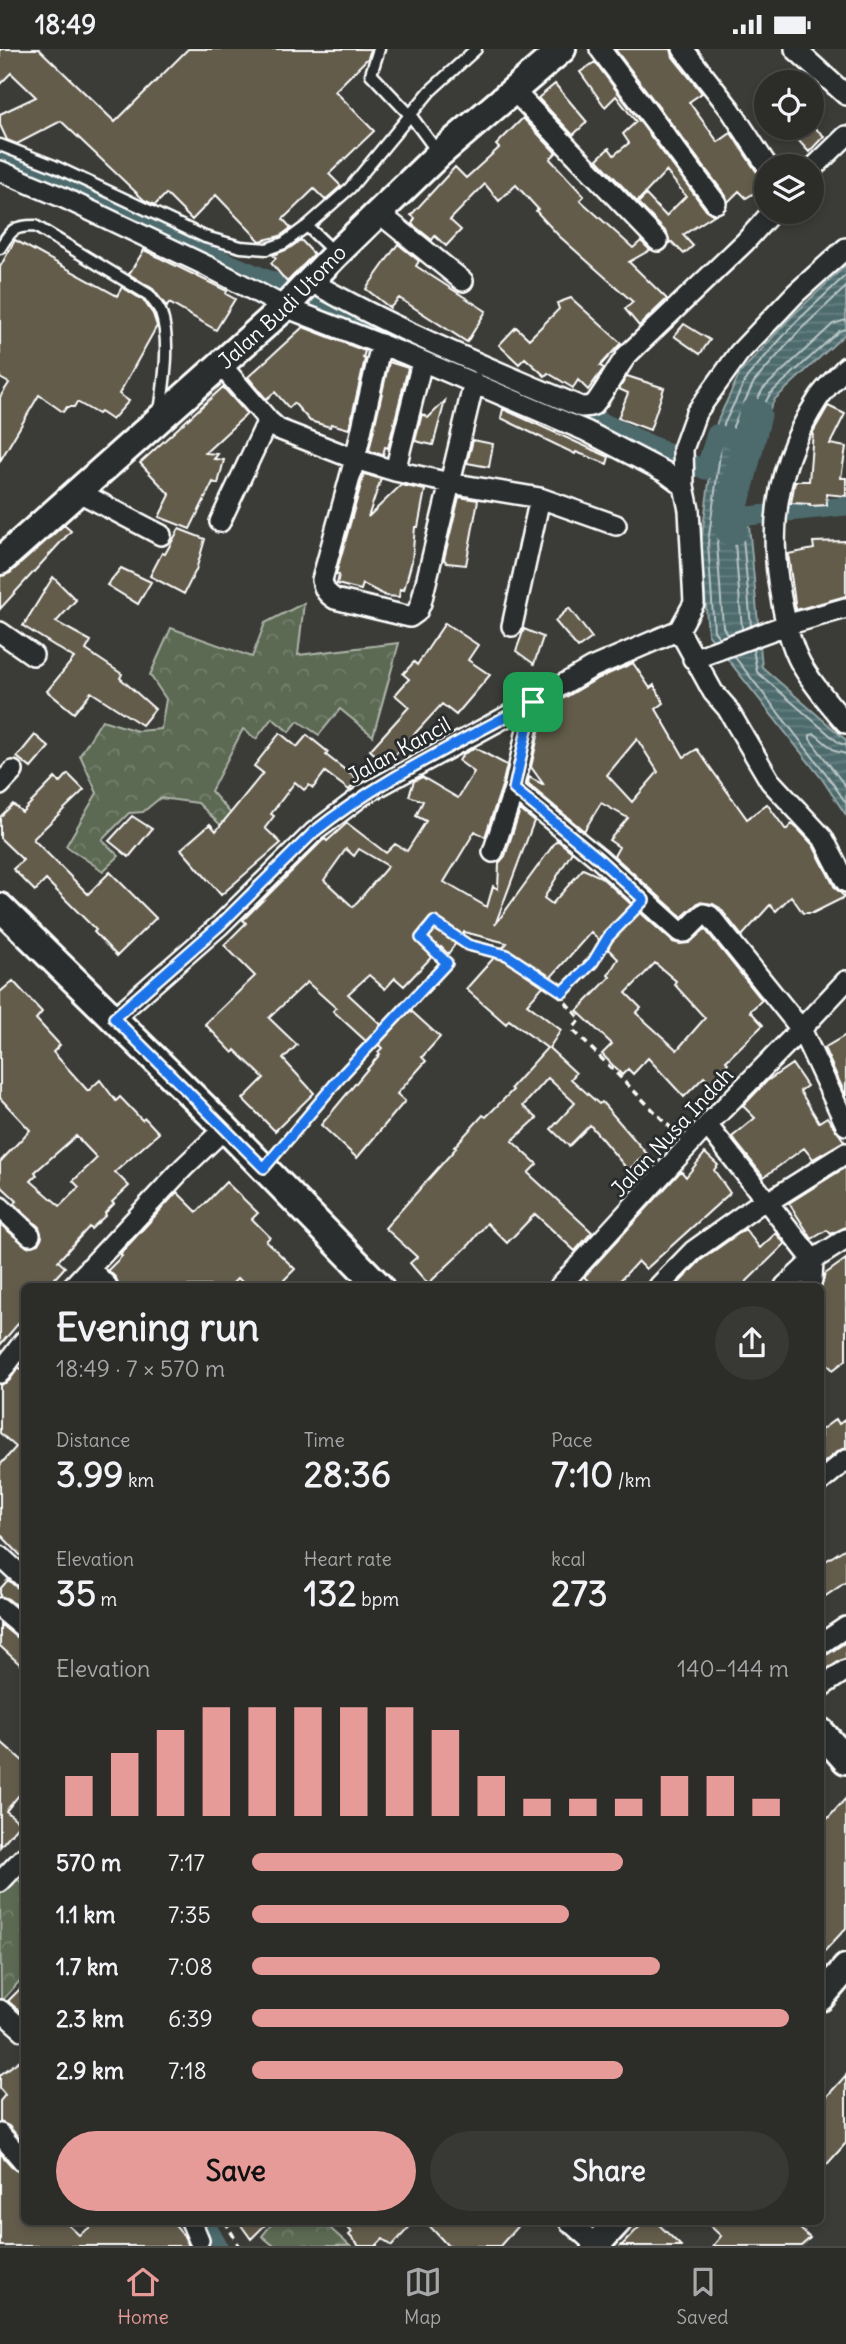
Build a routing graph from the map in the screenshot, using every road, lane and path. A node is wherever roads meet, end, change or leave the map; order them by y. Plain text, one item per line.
1 (379, 49) edge
2 (476, 49) edge
3 (562, 49) edge
4 (600, 49) edge
5 (683, 49) edge
6 (795, 49) edge
7 (514, 91) junction
8 (846, 95) edge
9 (411, 116) junction
10 (846, 137) edge
11 (0, 145) edge
12 (759, 154) edge
13 (439, 155) junction
14 (824, 158) edge
15 (0, 171) edge
16 (716, 203) dead end
17 (379, 213) junction
18 (761, 224) edge
19 (307, 226) junction
20 (658, 241) dead end
21 (0, 248) edge
22 (846, 248) edge
23 (336, 254) junction
24 (463, 281) dead end
25 (298, 294) junction
26 (381, 344) junction
27 (422, 362) junction
28 (221, 365) junction
29 (846, 367) edge
30 (474, 382) junction
31 (159, 419) junction
32 (268, 420) junction
33 (355, 459) junction
34 (395, 471) junction
35 (684, 479) junction
36 (450, 482) junction
37 (77, 491) junction
38 (540, 498) junction
39 (220, 522) dead end
40 (616, 525) dead end
41 (161, 535) dead end
42 (0, 561) edge
43 (846, 608) edge
44 (512, 626) dead end
45 (780, 627) junction
46 (679, 629) junction
47 (0, 632) edge
48 (33, 655) dead end
49 (702, 656) junction
50 (533, 702) junction
51 (846, 723) edge
52 (514, 789) junction
53 (493, 852) dead end
54 (846, 881) edge
55 (644, 900) junction
56 (0, 907) edge
57 (846, 981) edge
58 (563, 992) junction
59 (114, 1018) junction
60 (801, 1028) junction
61 (707, 1125) junction
62 (846, 1125) edge
63 (225, 1128) junction
64 (690, 1145) junction
65 (846, 1153) edge
66 (264, 1168) junction
67 (767, 1200) junction
68 (0, 1207) edge
69 (30, 1235) dead end
70 (846, 1239) edge
71 (89, 1268) junction
72 (813, 1270) junction
73 (76, 1283) edge
74 (104, 1283) edge
75 (370, 1283) edge
76 (563, 1283) edge
77 (662, 1283) edge
78 (790, 1283) edge
79 (20, 1355) edge
80 (0, 1373) edge
81 (846, 1460) edge
82 (824, 1478) edge
83 (0, 1556) edge
84 (21, 1575) edge
85 (0, 1608) edge
86 (21, 1626) edge
87 (846, 1627) edge
88 (824, 1642) edge
89 (846, 1670) edge
90 (824, 1685) edge
91 (824, 1735) edge
92 (846, 1760) edge
93 (21, 1860) edge
94 (0, 1882) edge
95 (846, 1968) edge
96 (824, 1994) edge
97 (0, 2010) edge
98 (21, 2028) edge
99 (0, 2134) edge
100 (21, 2158) edge
101 (193, 2225) edge
102 (227, 2225) edge
103 (573, 2225) edge
104 (614, 2225) edge
105 (199, 2239) dead end
106 (239, 2246) edge
107 (596, 2246) edge

1 - 9 lane
2 - 9 lane
3 - 7 main road, Jalan Budi Utomo
4 - 16 street
5 - 12 street
6 - 8 street
7 - 13 main road, Jalan Budi Utomo
7 - 20 street
9 - 13 lane
9 - 19 lane
10 - 14 street
11 - 19 lane
13 - 17 main road, Jalan Budi Utomo
15 - 25 street
17 - 23 main road, Jalan Budi Utomo
17 - 24 street
18 - 25 street
19 - 23 lane
21 - 31 lane
22 - 35 street
23 - 25 main road, Jalan Budi Utomo
25 - 26 street
25 - 28 main road, Jalan Budi Utomo
26 - 27 street
26 - 33 street
27 - 30 street
27 - 34 street
28 - 31 main road, Jalan Budi Utomo
28 - 32 street
29 - 45 street
30 - 35 street
30 - 36 street
31 - 37 main road, Jalan Budi Utomo
32 - 33 street
32 - 39 street
33 - 34 street
33 - 36 street
34 - 36 street
35 - 46 street
36 - 38 street
37 - 41 street
37 - 42 main road, Jalan Budi Utomo
38 - 40 street
38 - 44 street
43 - 45 street
45 - 49 street
45 - 51 street
46 - 49 street
46 - 50 street, Jalan Kancil
47 - 48 street
49 - 54 street
50 - 52 street
50 - 59 street, Jalan Kancil
52 - 53 street
52 - 55 street
55 - 58 path
55 - 60 street
56 - 59 main road
57 - 60 street, Jalan Nusa Indah
58 - 64 path
58 - 66 path
59 - 63 main road
60 - 61 street, Jalan Nusa Indah
60 - 62 street
61 - 64 street, Jalan Nusa Indah
61 - 67 street
63 - 66 main road
63 - 71 street
64 - 76 street, Jalan Nusa Indah
65 - 67 street
66 - 75 main road
67 - 72 street
67 - 77 street
68 - 69 street
70 - 72 street
71 - 73 street
71 - 74 street
72 - 78 street
79 - 80 street
81 - 82 street
83 - 84 street
85 - 86 street
87 - 88 street
89 - 90 street
91 - 92 main road
93 - 94 street
95 - 96 main road
97 - 98 street
99 - 100 street
101 - 105 street
102 - 106 path
103 - 107 street
104 - 107 main road

